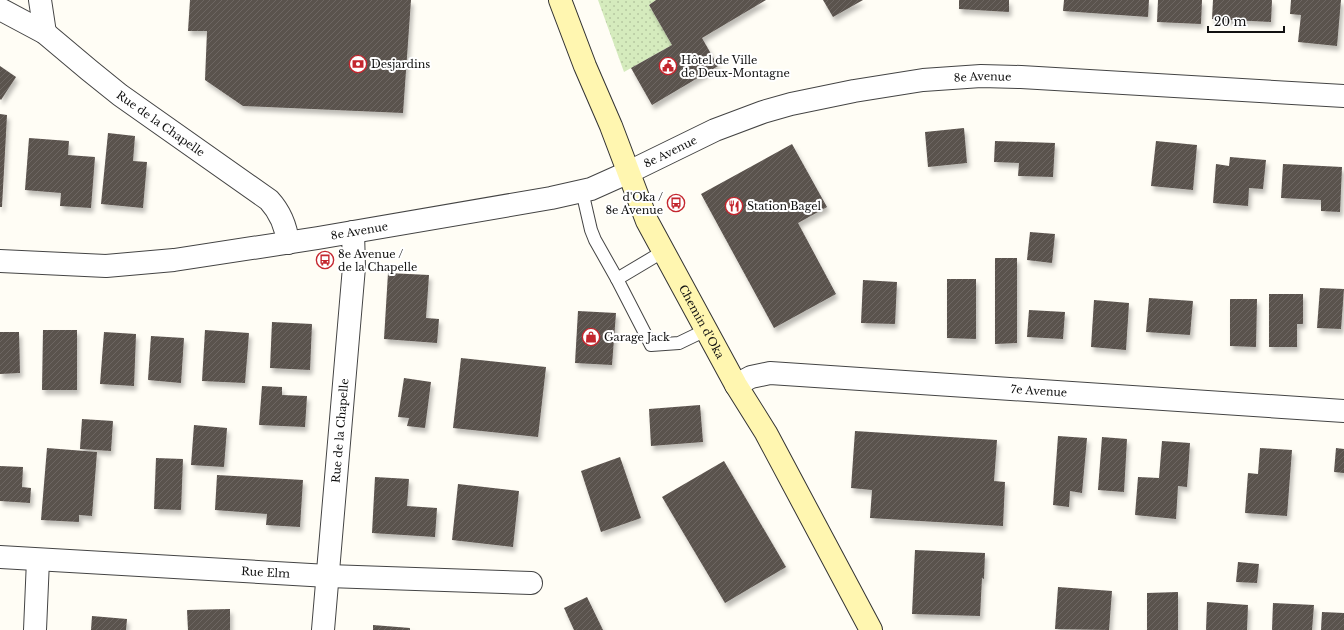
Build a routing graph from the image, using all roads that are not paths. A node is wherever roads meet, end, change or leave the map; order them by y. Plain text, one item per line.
1 (40, 0) edge
2 (560, 0) edge
3 (0, 9) edge
4 (45, 33) junction
5 (1344, 96) edge
6 (629, 172) junction
7 (582, 191) junction
8 (353, 232) junction
9 (288, 243) junction
10 (664, 252) junction
11 (0, 261) edge
12 (617, 279) junction
13 (706, 330) junction
14 (736, 385) junction
15 (1344, 411) edge
16 (0, 557) edge
17 (38, 560) junction
18 (328, 576) junction
19 (531, 583) dead end
20 (35, 630) edge
21 (323, 630) edge
22 (871, 630) edge

1 - 4 street
2 - 6 main road, Chemin d'Oka
3 - 4 street, Rue de la Chapelle
4 - 9 street, Rue de la Chapelle
5 - 6 street, 8e Avenue
6 - 7 street, 8e Avenue
6 - 10 main road, Chemin d'Oka
7 - 8 street, 8e Avenue
7 - 12 lane
8 - 9 street, 8e Avenue
8 - 18 street, Rue de la Chapelle
9 - 11 street, 8e Avenue
10 - 12 lane
10 - 13 main road, Chemin d'Oka
12 - 13 lane
13 - 14 main road, Chemin d'Oka
14 - 15 street, 7e Avenue
14 - 22 main road, Chemin d'Oka
16 - 17 street, Rue Elm
17 - 18 street, Rue Elm
17 - 20 street
18 - 19 street, Rue Elm
18 - 21 street, Rue de la Chapelle

